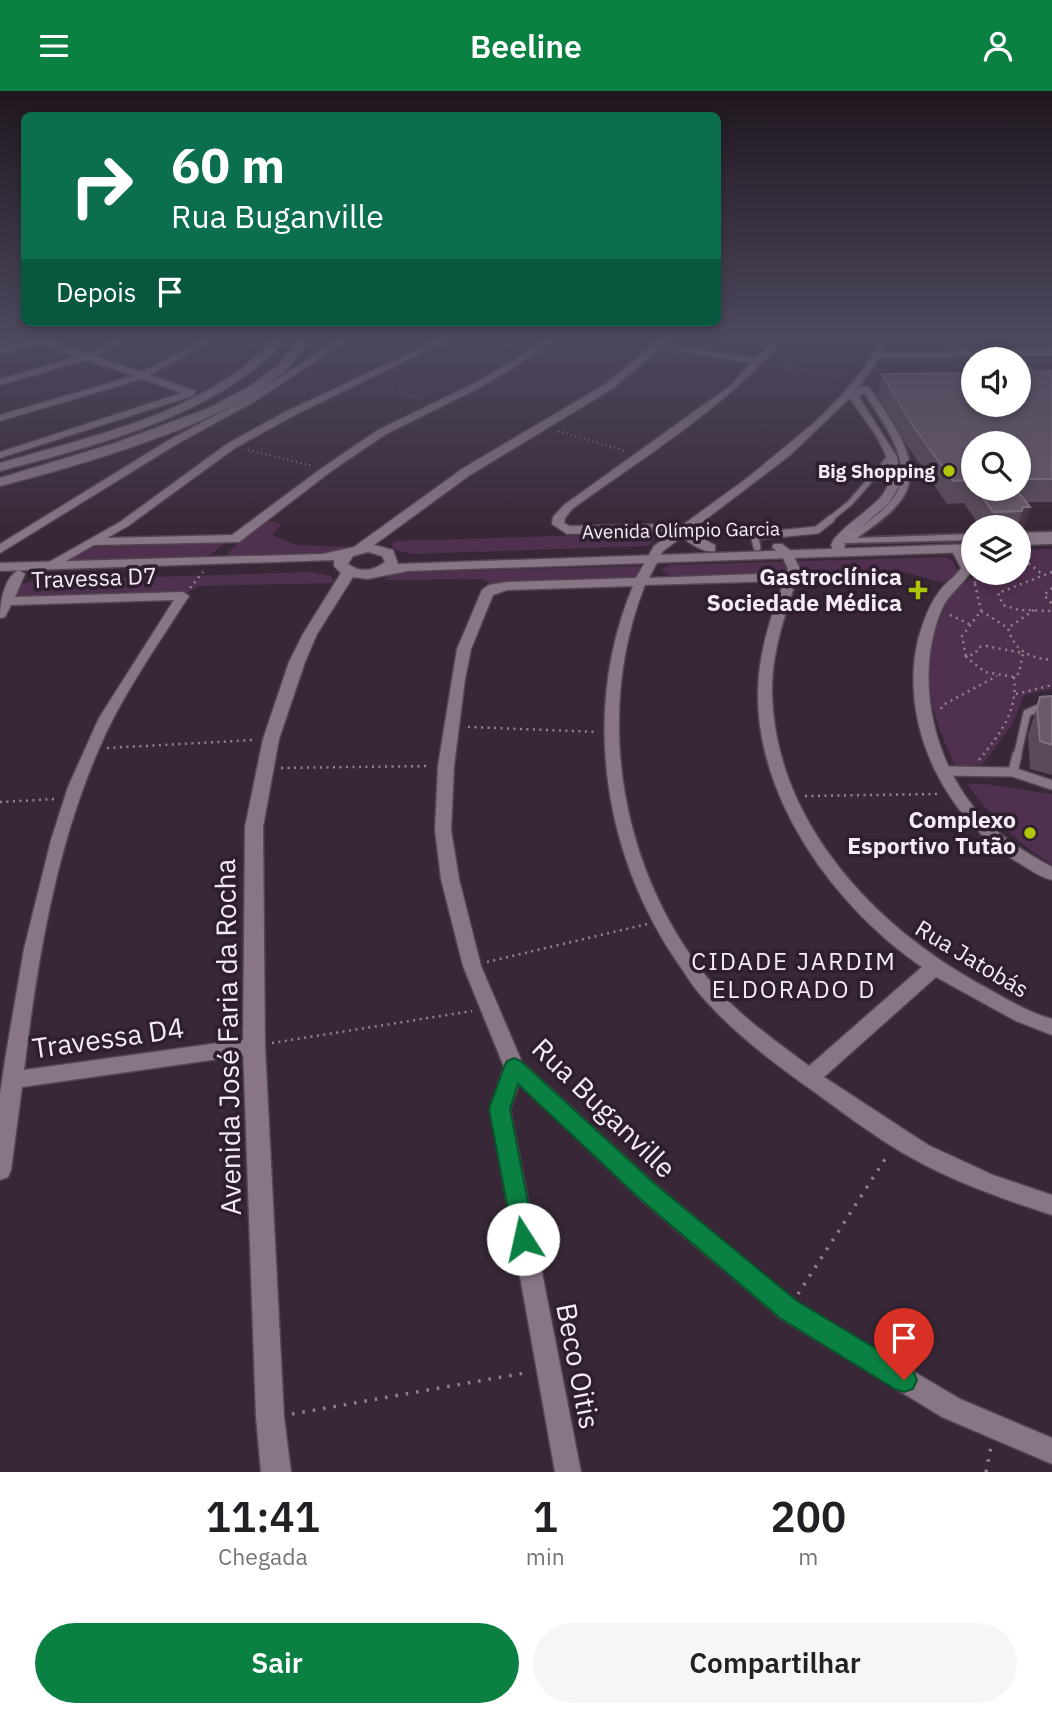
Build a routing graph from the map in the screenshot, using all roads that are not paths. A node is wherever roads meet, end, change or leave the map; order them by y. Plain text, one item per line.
1 (46, 404) edge
2 (157, 404) edge
3 (188, 404) edge
4 (220, 404) edge
5 (242, 404) edge
6 (310, 404) edge
7 (435, 404) edge
8 (578, 404) edge
9 (710, 404) edge
10 (849, 404) edge
11 (858, 404) edge
12 (874, 404) edge
13 (838, 405) joint
14 (167, 413) junction
15 (0, 418) edge
16 (182, 423) junction
17 (168, 435) junction
18 (0, 455) edge
19 (891, 456) junction
20 (0, 467) edge
21 (0, 482) edge
22 (421, 506) junction
23 (687, 528) junction
24 (1052, 537) edge
25 (961, 540) edge
26 (95, 541) junction
27 (961, 541) edge
28 (1031, 542) edge
29 (1031, 545) edge
30 (757, 547) junction
31 (1052, 547) edge
32 (711, 548) junction
33 (0, 549) edge
34 (838, 549) junction
35 (961, 549) edge
36 (354, 551) junction
37 (782, 551) junction
38 (389, 554) junction
39 (655, 554) junction
40 (48, 566) junction
41 (0, 567) edge
42 (347, 571) junction
43 (379, 572) junction
44 (0, 574) edge
45 (791, 577) junction
46 (961, 577) edge
47 (643, 580) junction
48 (11, 581) edge
49 (3, 608) edge
50 (323, 614) junction
51 (1052, 702) edge
52 (943, 771) junction
53 (1013, 772) junction
54 (1052, 785) edge
55 (1052, 874) edge
56 (935, 967) junction
57 (1052, 1027) edge
58 (254, 1046) junction
59 (514, 1067) junction
60 (809, 1078) junction
61 (13, 1080) junction
62 (0, 1170) edge
63 (1052, 1205) edge
64 (1052, 1451) edge
65 (276, 1472) edge
66 (568, 1472) edge

1 - 15 street
2 - 18 street
3 - 14 street
4 - 16 street
5 - 17 street
6 - 26 street
7 - 26 street
8 - 22 street
9 - 23 street
10 - 13 street
11 - 19 street
12 - 25 street
13 - 23 street
14 - 16 street
14 - 20 street
16 - 17 street
17 - 21 street
17 - 33 street
19 - 30 lane
19 - 34 street
22 - 36 street
22 - 38 street
23 - 32 street
23 - 39 street
24 - 28 street
26 - 40 street
27 - 34 street, Avenida Olímpio Garcia
29 - 31 street
30 - 32 street, Avenida Olímpio Garcia
30 - 37 street, Avenida Olímpio Garcia
32 - 39 street, Avenida Olímpio Garcia
34 - 35 street
34 - 37 street, Avenida Olímpio Garcia
36 - 38 street, Avenida Olímpio Garcia
36 - 40 street
36 - 42 street
37 - 39 street, Avenida Olímpio Garcia
37 - 45 street, Rua Jatobás
38 - 39 street, Avenida Olímpio Garcia
38 - 43 street
39 - 43 street, Avenida Olímpio Garcia
39 - 47 street
40 - 41 street
42 - 43 street, Avenida Olímpio Garcia
42 - 48 street
42 - 50 street, Avenida José Faria da Rocha
43 - 50 street, Avenida José Faria da Rocha
44 - 48 street
45 - 47 street
45 - 56 street, Rua Jatobás
46 - 52 street
47 - 59 street, Rua Buganville
47 - 60 street
48 - 49 street
49 - 61 street, Travessa D7
50 - 58 street, Avenida José Faria da Rocha
51 - 53 lane
52 - 53 lane
52 - 55 street
53 - 54 lane
56 - 57 street, Rua Jatobás
56 - 60 street
58 - 61 street, Travessa D4
58 - 65 street, Avenida José Faria da Rocha
59 - 64 street, Rua Buganville
59 - 66 street, Beco Oitis
60 - 63 street
61 - 62 street

